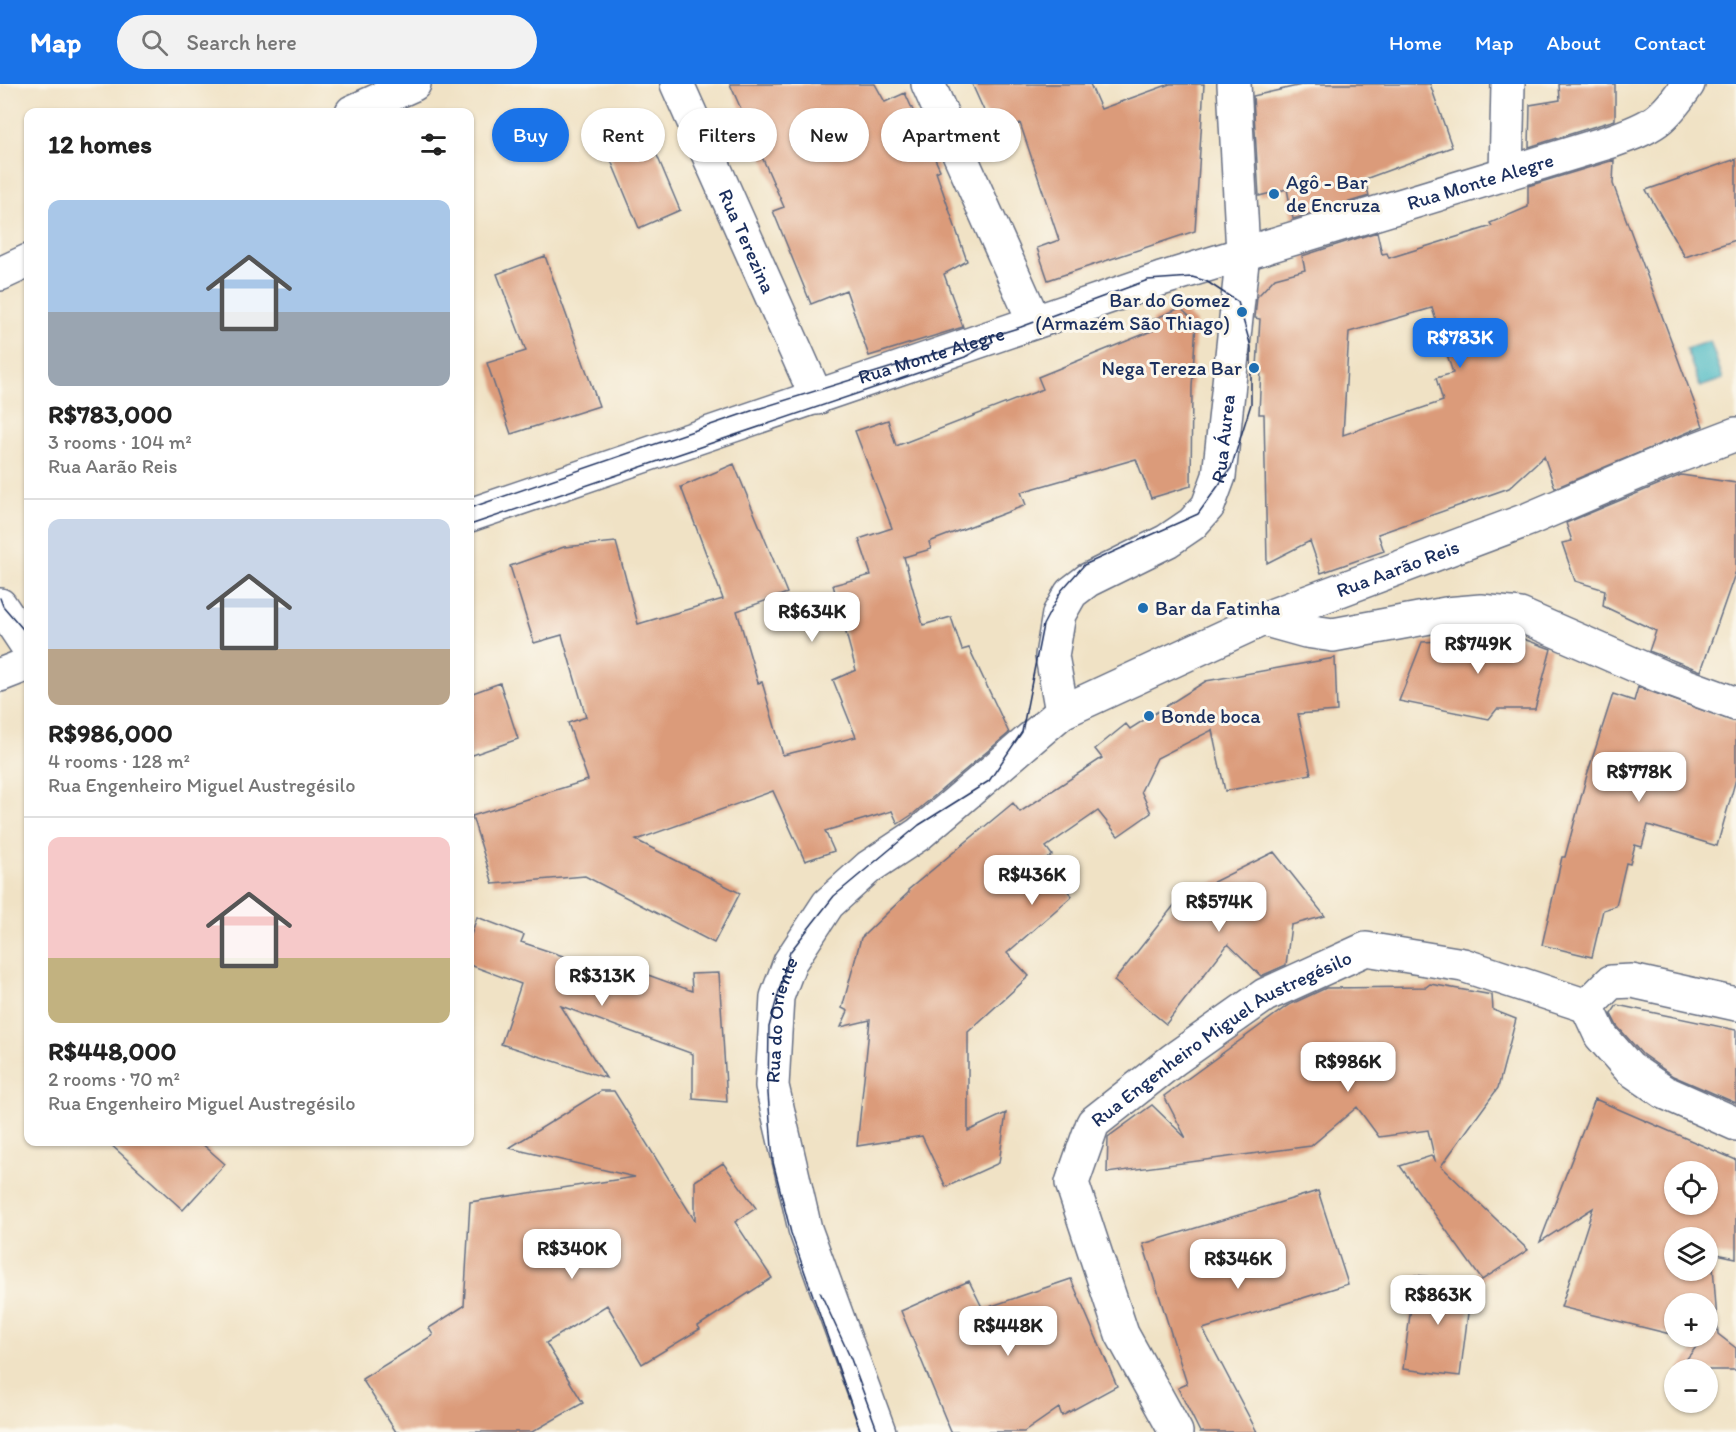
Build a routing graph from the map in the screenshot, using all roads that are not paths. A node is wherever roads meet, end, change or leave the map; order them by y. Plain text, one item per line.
1 (414, 84) edge
2 (677, 84) edge
3 (928, 84) edge
4 (1234, 84) edge
5 (1508, 84) edge
6 (1688, 84) edge
7 (361, 108) edge
8 (1506, 174) junction
9 (1243, 253) junction
10 (24, 263) edge
11 (0, 274) edge
12 (1034, 321) junction
13 (817, 398) junction
14 (1736, 434) edge
15 (474, 514) edge
16 (0, 605) edge
17 (1263, 619) junction
18 (24, 641) edge
19 (24, 666) edge
20 (0, 675) edge
21 (1736, 704) edge
22 (1062, 712) junction
23 (1736, 1004) edge
24 (1587, 1006) junction
25 (1736, 1124) edge
26 (879, 1432) edge
27 (1176, 1432) edge

1 - 7 street
2 - 13 street, Rua Terezina
3 - 12 street
4 - 9 street, Rua Áurea
5 - 8 street
6 - 8 street, Rua Monte Alegre
8 - 9 street, Rua Monte Alegre
9 - 12 street, Rua Monte Alegre
9 - 22 street, Rua Áurea
10 - 11 street
12 - 13 street, Rua Monte Alegre
13 - 15 street, Rua Monte Alegre
14 - 17 street, Rua Aarão Reis
16 - 18 street
17 - 21 street
17 - 22 street, Rua Aarão Reis
19 - 20 street
22 - 26 street, Rua do Oriente
23 - 24 street
24 - 25 street
24 - 27 street, Rua Engenheiro Miguel Austregésilo

